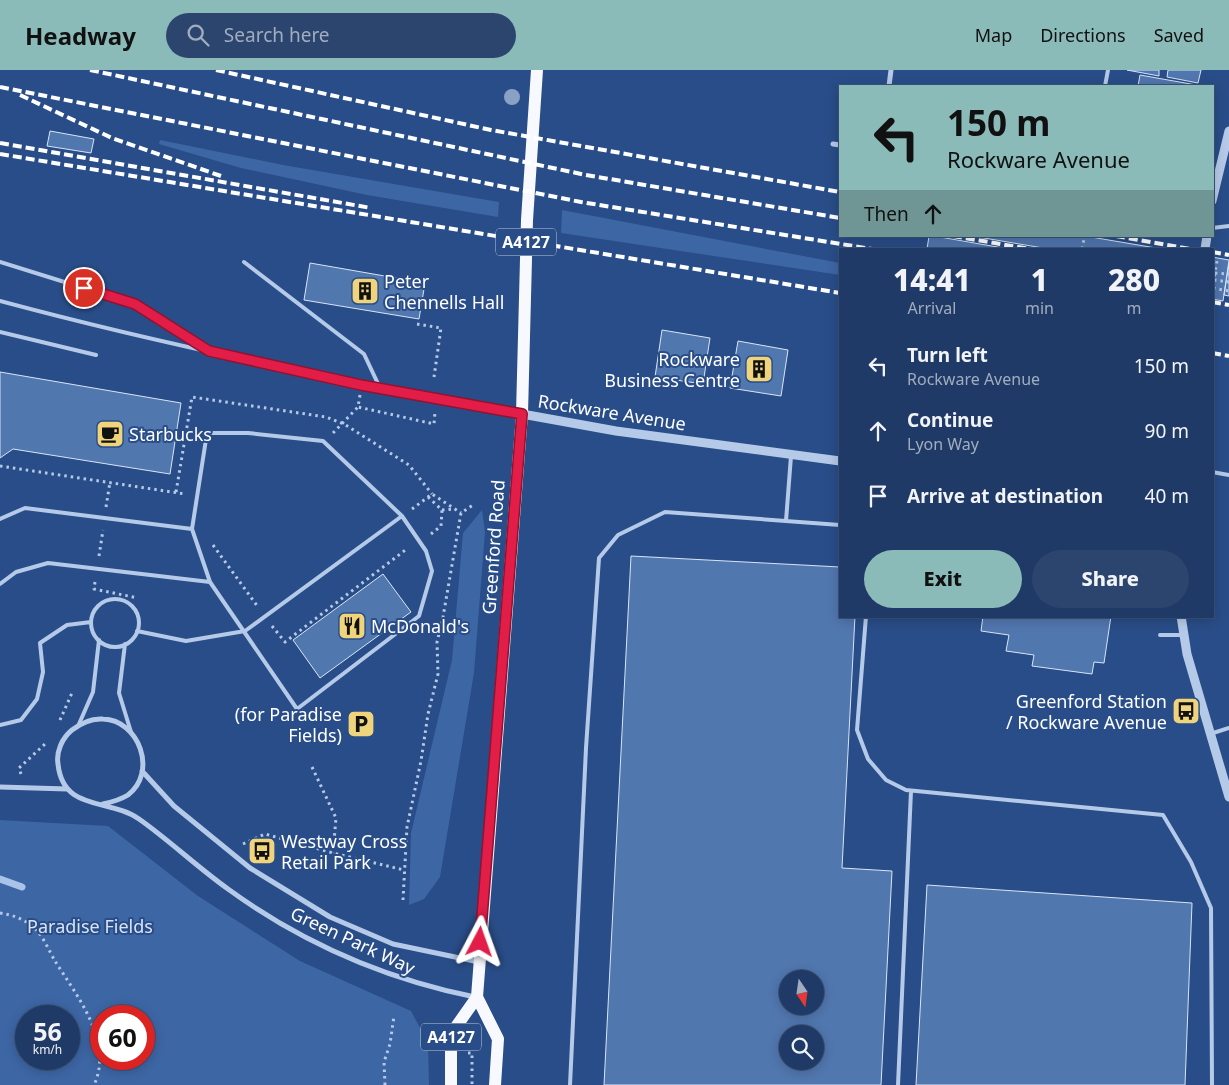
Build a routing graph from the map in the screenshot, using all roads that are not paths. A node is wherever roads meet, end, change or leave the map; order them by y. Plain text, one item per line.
1 (538, 70) edge
2 (891, 70) edge
3 (1108, 70) edge
4 (889, 85) edge
5 (1105, 85) edge
6 (1229, 131) edge
7 (833, 144) dead end
8 (839, 146) edge
9 (1224, 166) edge
10 (1214, 195) edge
11 (1229, 226) edge
12 (1214, 228) edge
13 (0, 262) edge
14 (244, 262) dead end
15 (0, 301) edge
16 (0, 332) edge
17 (209, 351) junction
18 (96, 355) dead end
19 (380, 388) junction
20 (522, 414) junction
21 (791, 453) junction
22 (839, 461) edge
23 (1214, 472) edge
24 (1229, 475) edge
25 (402, 516) junction
26 (0, 519) edge
27 (786, 521) junction
28 (839, 525) edge
29 (192, 529) junction
30 (210, 582) junction
31 (0, 584) edge
32 (866, 618) edge
33 (1181, 618) edge
34 (91, 622) junction
35 (137, 631) junction
36 (245, 631) junction
37 (1160, 635) dead end
38 (1184, 635) junction
39 (99, 640) junction
40 (125, 644) junction
41 (79, 724) junction
42 (0, 725) edge
43 (1229, 728) edge
44 (132, 734) junction
45 (1210, 734) junction
46 (142, 770) junction
47 (0, 787) edge
48 (67, 789) junction
49 (912, 791) junction
50 (1229, 798) edge
51 (103, 804) junction
52 (479, 962) junction
53 (477, 997) junction
54 (451, 1085) edge
55 (495, 1085) edge
56 (570, 1085) edge
57 (898, 1085) edge
58 (1212, 1085) edge

1 - 20 main road, Greenford Road / A4127
2 - 4 street
3 - 5 lane
6 - 9 street
7 - 8 street
9 - 10 street
11 - 12 lane
13 - 17 lane
14 - 19 lane
15 - 17 lane, Rockware Avenue
16 - 18 lane
17 - 19 lane, Rockware Avenue
19 - 20 lane, Rockware Avenue
20 - 21 street, Rockware Avenue
20 - 52 main road, Greenford Road / A4127
21 - 22 street, Rockware Avenue
21 - 27 lane
23 - 24 lane
25 - 29 lane
25 - 36 lane
25 - 36 lane
26 - 29 lane
27 - 28 lane
27 - 56 lane
29 - 30 lane
30 - 31 lane
30 - 36 lane
32 - 49 lane
33 - 38 street
34 - 35 lane
34 - 39 lane
34 - 42 lane
35 - 36 lane
35 - 40 lane
37 - 38 lane
38 - 45 street
39 - 40 lane
39 - 41 lane
40 - 44 lane
41 - 44 street
41 - 48 street
43 - 45 lane
44 - 46 street
45 - 50 street
46 - 51 street
46 - 52 street, Green Park Way
47 - 48 street, Green Park Way
48 - 51 street, Green Park Way
49 - 57 lane
49 - 58 lane
51 - 53 street, Green Park Way
52 - 53 main road, Greenford Road / A4127
53 - 54 main road, A4127
53 - 55 main road, Greenford Road / A4127

